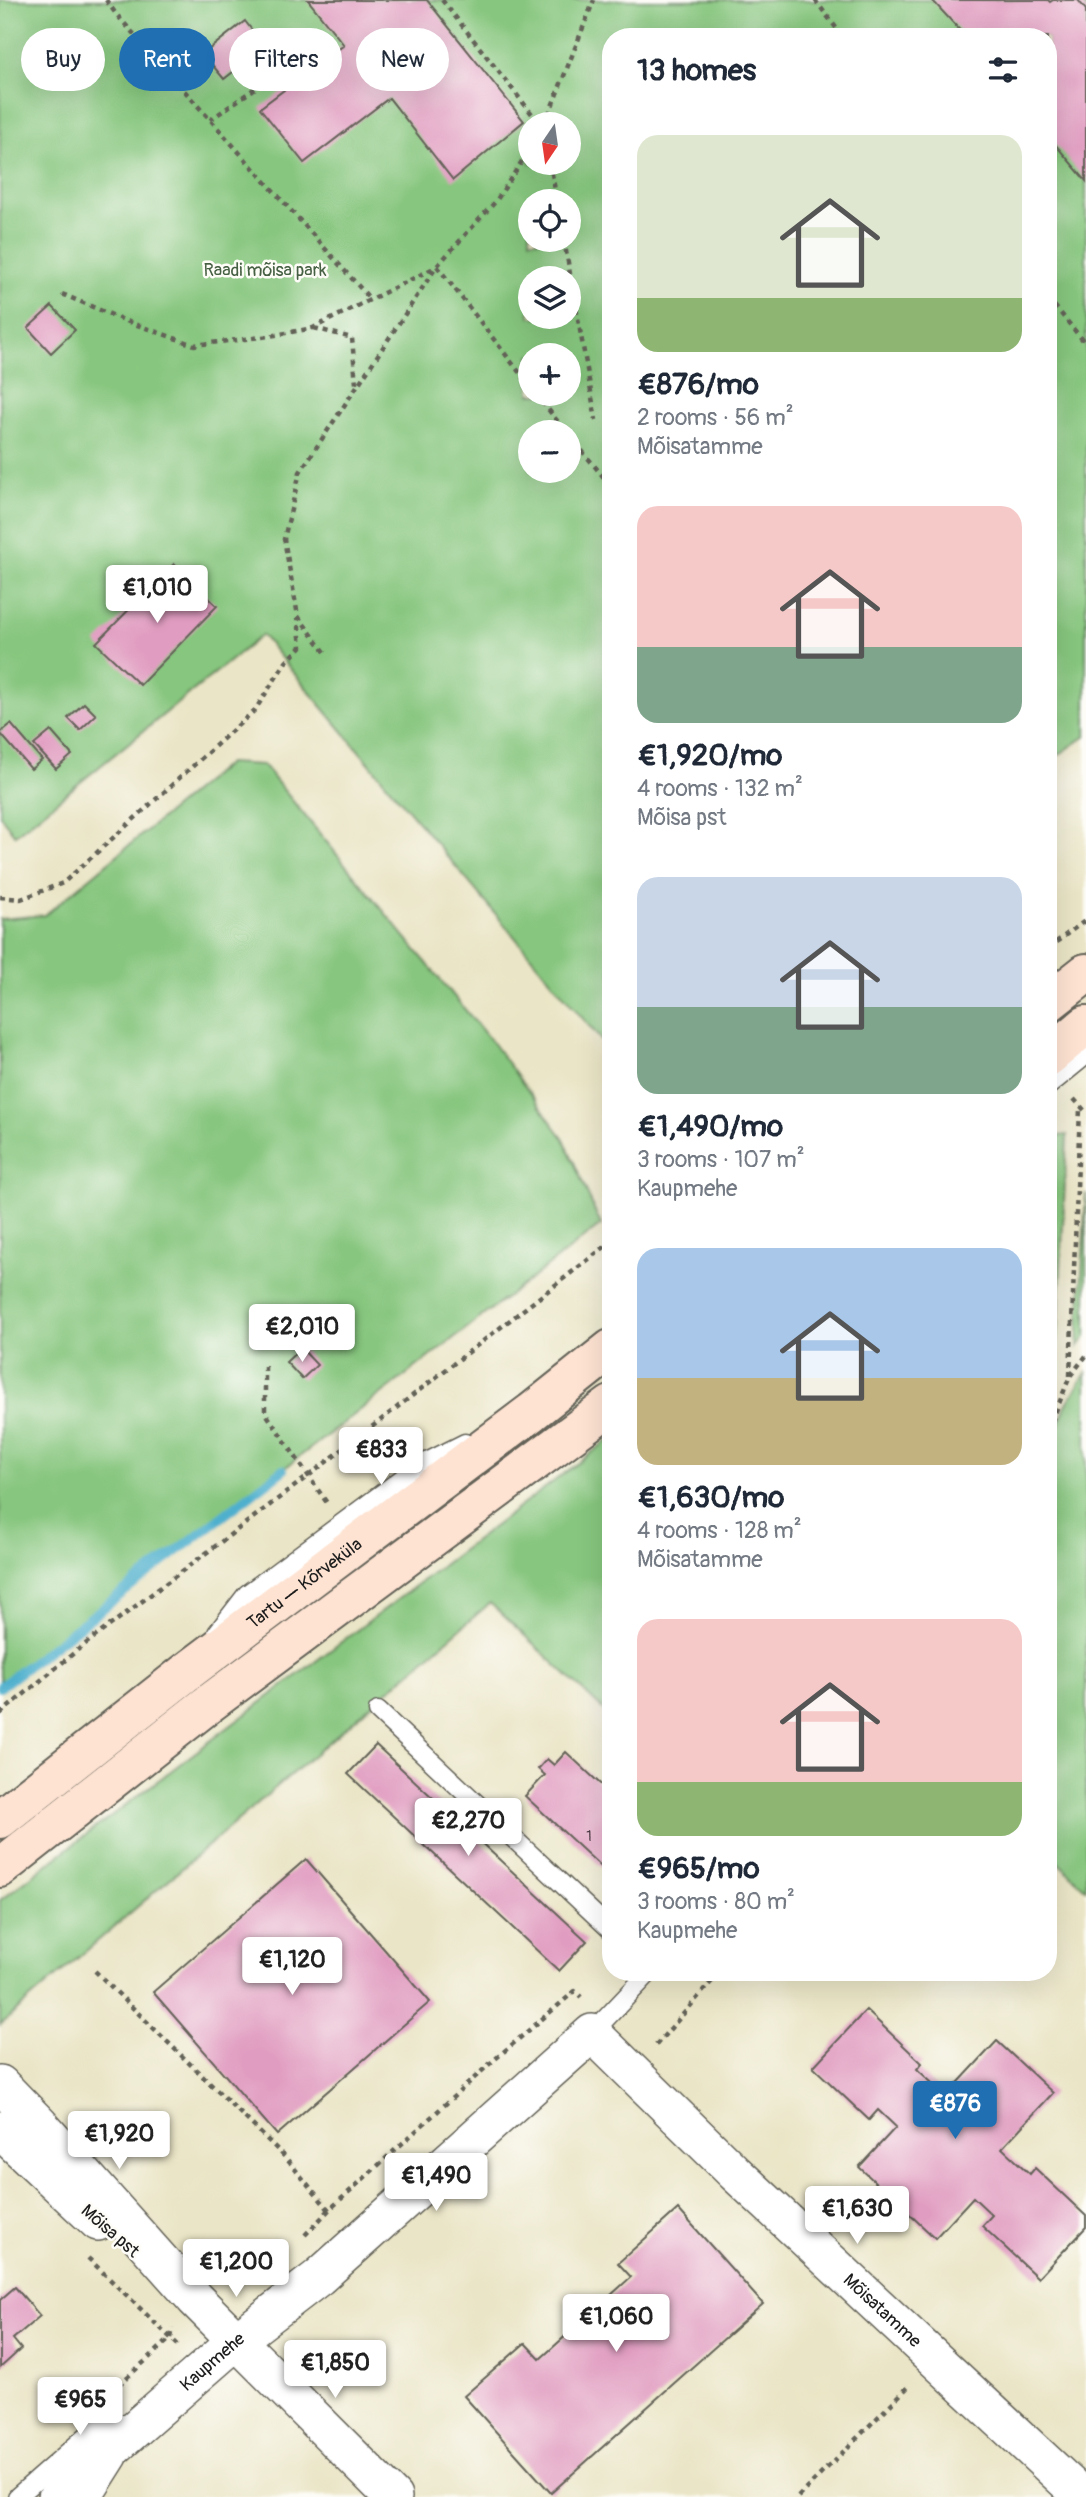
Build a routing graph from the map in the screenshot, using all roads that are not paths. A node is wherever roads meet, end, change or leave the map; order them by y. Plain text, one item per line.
1 (1086, 973) edge
2 (1057, 996) edge
3 (1086, 1025) edge
4 (1057, 1049) edge
5 (1086, 1055) edge
6 (1057, 1079) edge
7 (602, 1356) edge
8 (532, 1412) junction
9 (602, 1412) edge
10 (188, 1671) junction
11 (378, 1711) dead end
12 (0, 1819) edge
13 (0, 1868) edge
14 (602, 1922) edge
15 (641, 1981) edge
16 (592, 2034) junction
17 (0, 2084) edge
18 (0, 2130) edge
19 (195, 2299) junction
20 (237, 2340) junction
21 (142, 2421) junction
22 (17, 2497) edge
23 (57, 2497) edge
24 (94, 2497) edge
25 (393, 2497) edge
26 (1083, 2497) edge

1 - 2 main road
3 - 4 main road
5 - 6 lane
7 - 8 main road, Tartu — Kõrveküla
8 - 10 main road, Tartu — Kõrveküla
8 - 10 lane
9 - 13 main road
10 - 12 main road, Tartu — Kõrveküla
11 - 14 lane
15 - 16 lane
16 - 20 street, Kaupmehe
16 - 26 street, Mõisatamme
17 - 19 street, Mõisa pst
18 - 19 street, Mõisa pst
19 - 20 street, Mõisa pst
20 - 21 street, Kaupmehe
20 - 25 street, Mõisa pst
21 - 22 lane
21 - 23 street, Kaupmehe
21 - 24 lane

